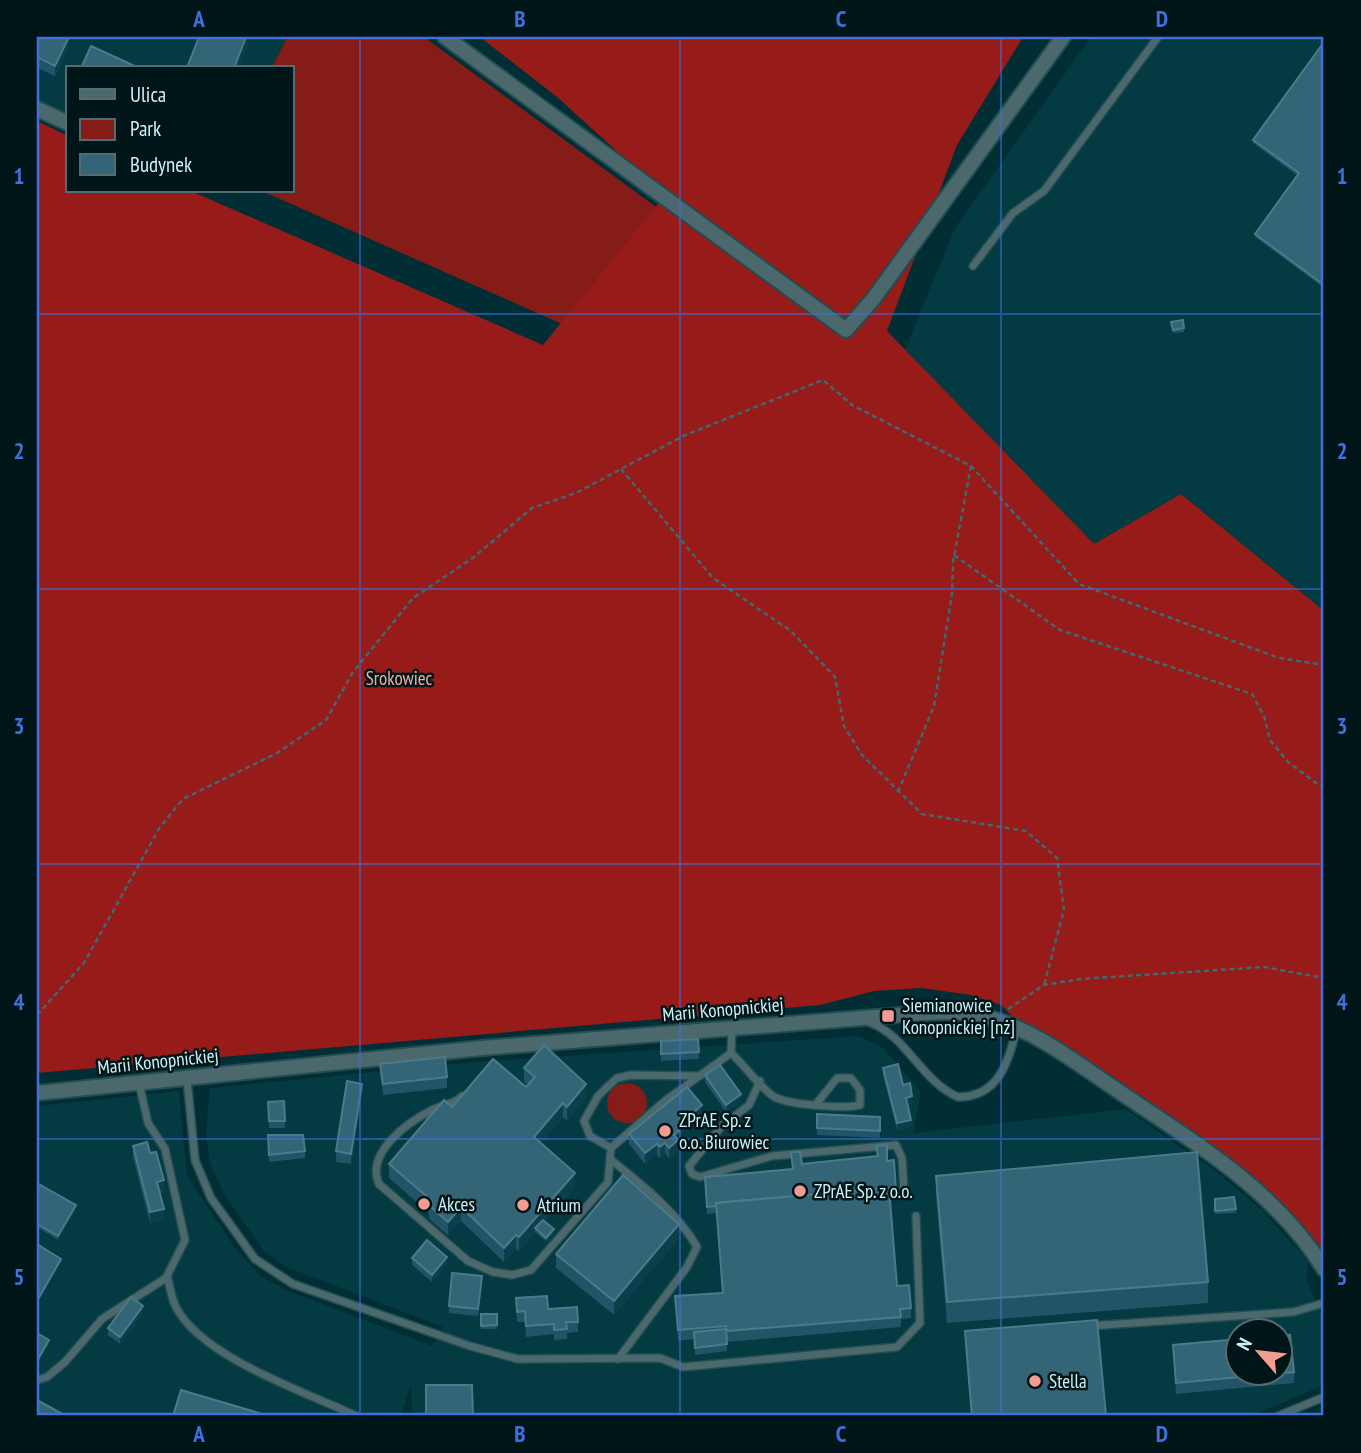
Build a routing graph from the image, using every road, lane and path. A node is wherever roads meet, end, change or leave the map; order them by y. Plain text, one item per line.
1 (445, 37) edge
2 (1063, 37) edge
3 (1158, 37) edge
4 (37, 109) edge
5 (66, 122) edge
6 (973, 266) dead end
7 (971, 466) junction
8 (621, 469) junction
9 (954, 555) junction
10 (1324, 665) edge
11 (1324, 789) edge
12 (898, 792) junction
13 (1324, 978) edge
14 (1044, 985) junction
15 (37, 1015) edge
16 (859, 1018) junction
17 (994, 1019) junction
18 (732, 1028) junction
19 (1017, 1028) junction
20 (731, 1053) junction
21 (701, 1076) junction
22 (187, 1078) junction
23 (761, 1081) junction
24 (139, 1082) junction
25 (37, 1093) edge
26 (465, 1093) edge
27 (817, 1103) junction
28 (611, 1148) junction
29 (610, 1159) junction
30 (904, 1192) dead end
31 (916, 1216) dead end
32 (1324, 1269) edge
33 (167, 1276) junction
34 (1324, 1303) edge
35 (1072, 1327) edge
36 (618, 1359) junction
37 (37, 1380) edge
38 (1324, 1397) edge
39 (357, 1416) edge
40 (1278, 1416) edge

1 - 2 street
3 - 6 lane
4 - 5 street
7 - 8 path
7 - 9 path
7 - 10 path
8 - 12 path
8 - 15 path
9 - 11 path
9 - 12 path
12 - 14 path
13 - 14 path
14 - 17 path
16 - 17 street, Marii Konopnickiej
16 - 18 street, Marii Konopnickiej
16 - 19 lane
17 - 19 street, Marii Konopnickiej
18 - 20 lane
18 - 22 street, Marii Konopnickiej
19 - 32 street, Marii Konopnickiej
20 - 21 lane
20 - 23 lane
21 - 28 lane
21 - 28 lane
22 - 24 street, Marii Konopnickiej
22 - 36 lane
23 - 27 lane
23 - 30 lane
24 - 25 street, Marii Konopnickiej
24 - 33 lane
26 - 29 lane
27 - 27 lane
28 - 29 lane
29 - 36 lane
31 - 36 lane
33 - 37 lane
33 - 39 lane
34 - 35 lane
38 - 40 lane

